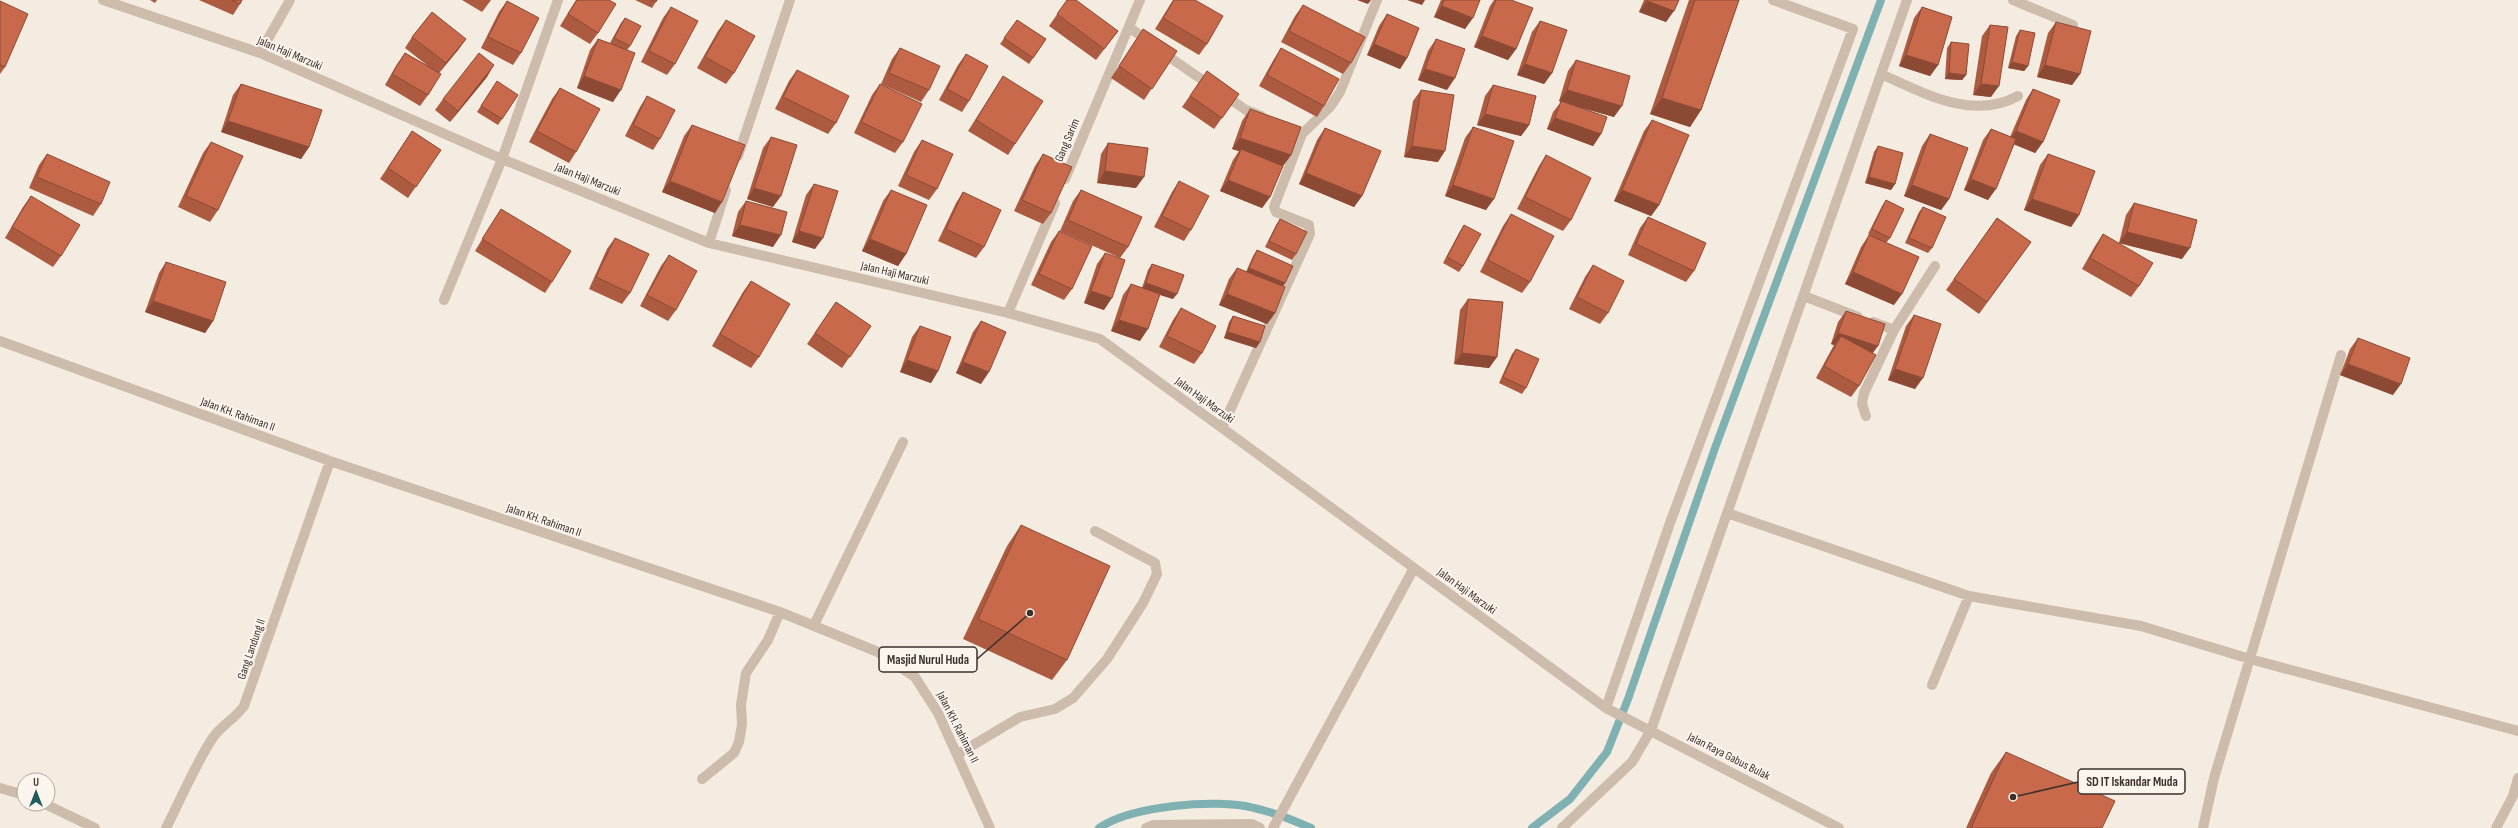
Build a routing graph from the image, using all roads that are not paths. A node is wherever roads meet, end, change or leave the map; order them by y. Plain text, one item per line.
1 (103, 0) edge
2 (290, 0) edge
3 (558, 0) edge
4 (790, 0) edge
5 (1140, 0) edge
6 (1377, 0) edge
7 (1772, 0) edge
8 (1907, 0) edge
9 (2013, 0) edge
10 (2073, 25) edge
11 (1129, 27) junction
12 (260, 53) junction
13 (1881, 74) junction
14 (2018, 96) dead end
15 (1302, 134) junction
16 (502, 158) junction
17 (709, 243) junction
18 (1935, 266) dead end
19 (1804, 296) junction
20 (444, 300) dead end
21 (1008, 313) junction
22 (1894, 330) junction
23 (0, 341) edge
24 (2341, 355) dead end
25 (1866, 416) dead end
26 (1222, 428) junction
27 (903, 442) dead end
28 (330, 461) junction
29 (1727, 513) junction
30 (1095, 531) dead end
31 (1414, 568) junction
32 (1969, 596) junction
33 (780, 612) junction
34 (814, 625) junction
35 (2250, 659) junction
36 (1932, 685) dead end
37 (1606, 708) junction
38 (1651, 730) junction
39 (2518, 731) edge
40 (958, 754) junction
41 (2518, 778) edge
42 (702, 779) dead end
43 (0, 788) edge
44 (16, 793) edge
45 (56, 809) edge
46 (95, 828) edge
47 (166, 828) edge
48 (990, 828) edge
49 (1146, 828) edge
50 (1260, 828) edge
51 (1273, 828) edge
52 (1562, 828) edge
53 (1839, 828) edge
54 (2203, 828) edge
55 (2496, 828) edge

1 - 12 street, Jalan Haji Marzuki
2 - 12 street
3 - 16 street
4 - 17 street
5 - 11 street, Gang Sarim
6 - 15 street
7 - 37 street
8 - 13 street
9 - 10 street
11 - 15 street
11 - 21 street, Gang Sarim
12 - 16 street, Jalan Haji Marzuki
13 - 14 street
13 - 19 street
15 - 26 street
16 - 17 street, Jalan Haji Marzuki
16 - 20 street
17 - 21 street, Jalan Haji Marzuki
18 - 22 street
19 - 22 street
19 - 29 street
21 - 26 street, Jalan Haji Marzuki
22 - 25 street
23 - 28 street, Jalan KH. Rahiman II
24 - 35 street
26 - 31 street, Jalan Haji Marzuki
27 - 34 street
28 - 33 street, Jalan KH. Rahiman II
28 - 47 street, Gang Landung II
29 - 32 street
29 - 38 street
30 - 40 street
31 - 37 street, Jalan Haji Marzuki
31 - 51 street
32 - 35 street
32 - 36 street
33 - 34 street, Jalan KH. Rahiman II
33 - 42 street
34 - 40 street, Jalan KH. Rahiman II
35 - 39 street
35 - 54 street
37 - 38 street, Jalan Raya Gabus Bulak
38 - 52 street
38 - 53 street, Jalan Raya Gabus Bulak
40 - 48 street, Jalan KH. Rahiman II
41 - 55 street
43 - 44 street
45 - 46 street
49 - 50 street

